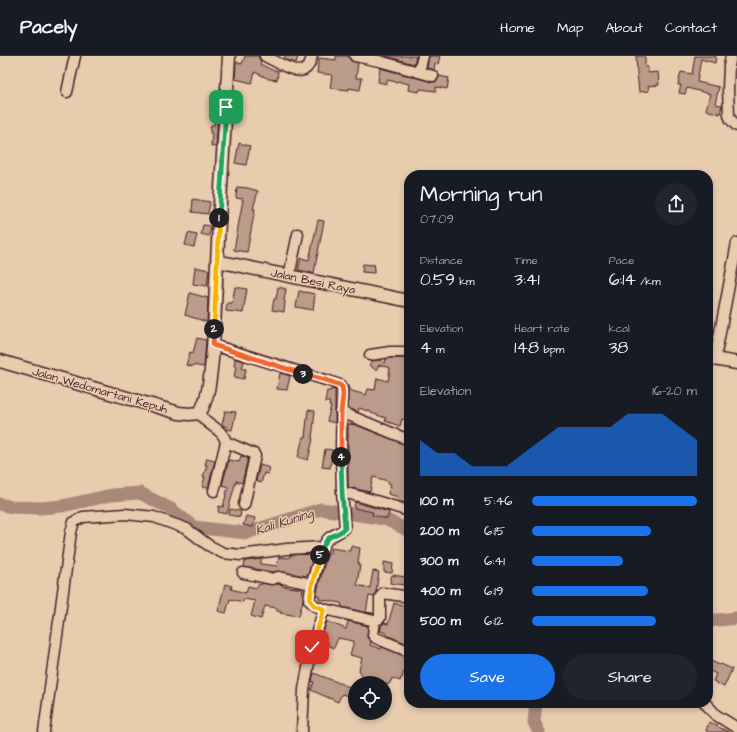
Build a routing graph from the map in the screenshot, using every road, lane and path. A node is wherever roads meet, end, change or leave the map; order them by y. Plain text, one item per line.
1 (75, 56) edge
2 (229, 56) edge
3 (264, 56) edge
4 (312, 56) edge
5 (355, 56) edge
6 (423, 56) edge
7 (731, 56) edge
8 (419, 72) junction
9 (433, 76) dead end
10 (67, 92) dead end
11 (737, 126) edge
12 (298, 234) dead end
13 (737, 243) edge
14 (217, 261) junction
15 (289, 276) junction
16 (404, 300) edge
17 (213, 345) junction
18 (404, 352) edge
19 (713, 354) edge
20 (370, 356) dead end
21 (713, 359) edge
22 (0, 361) edge
23 (737, 363) edge
24 (341, 412) junction
25 (200, 413) junction
26 (404, 438) edge
27 (226, 442) junction
28 (214, 491) dead end
29 (342, 495) junction
30 (244, 505) dead end
31 (404, 509) edge
32 (323, 547) junction
33 (243, 573) dead end
34 (312, 584) junction
35 (404, 596) edge
36 (324, 609) junction
37 (375, 621) junction
38 (404, 649) edge
39 (710, 708) edge
40 (737, 728) edge
41 (44, 732) edge
42 (302, 732) edge

1 - 10 street
2 - 14 main road
3 - 4 street
5 - 8 street
6 - 8 street
7 - 11 street
8 - 9 street
12 - 15 street
13 - 19 street
14 - 15 main road, Jalan Besi Raya
14 - 17 main road
15 - 16 main road, Jalan Besi Raya
17 - 24 street
17 - 25 main road
18 - 20 street
21 - 23 main road
22 - 25 main road, Jalan Wedomartani Kepuh
24 - 26 street
24 - 29 street
25 - 27 street
27 - 28 street
27 - 30 street
29 - 31 street
29 - 32 street
32 - 34 street
32 - 41 street
33 - 34 street
34 - 36 street
35 - 37 street
36 - 37 street
36 - 42 street
37 - 38 street
39 - 40 street

